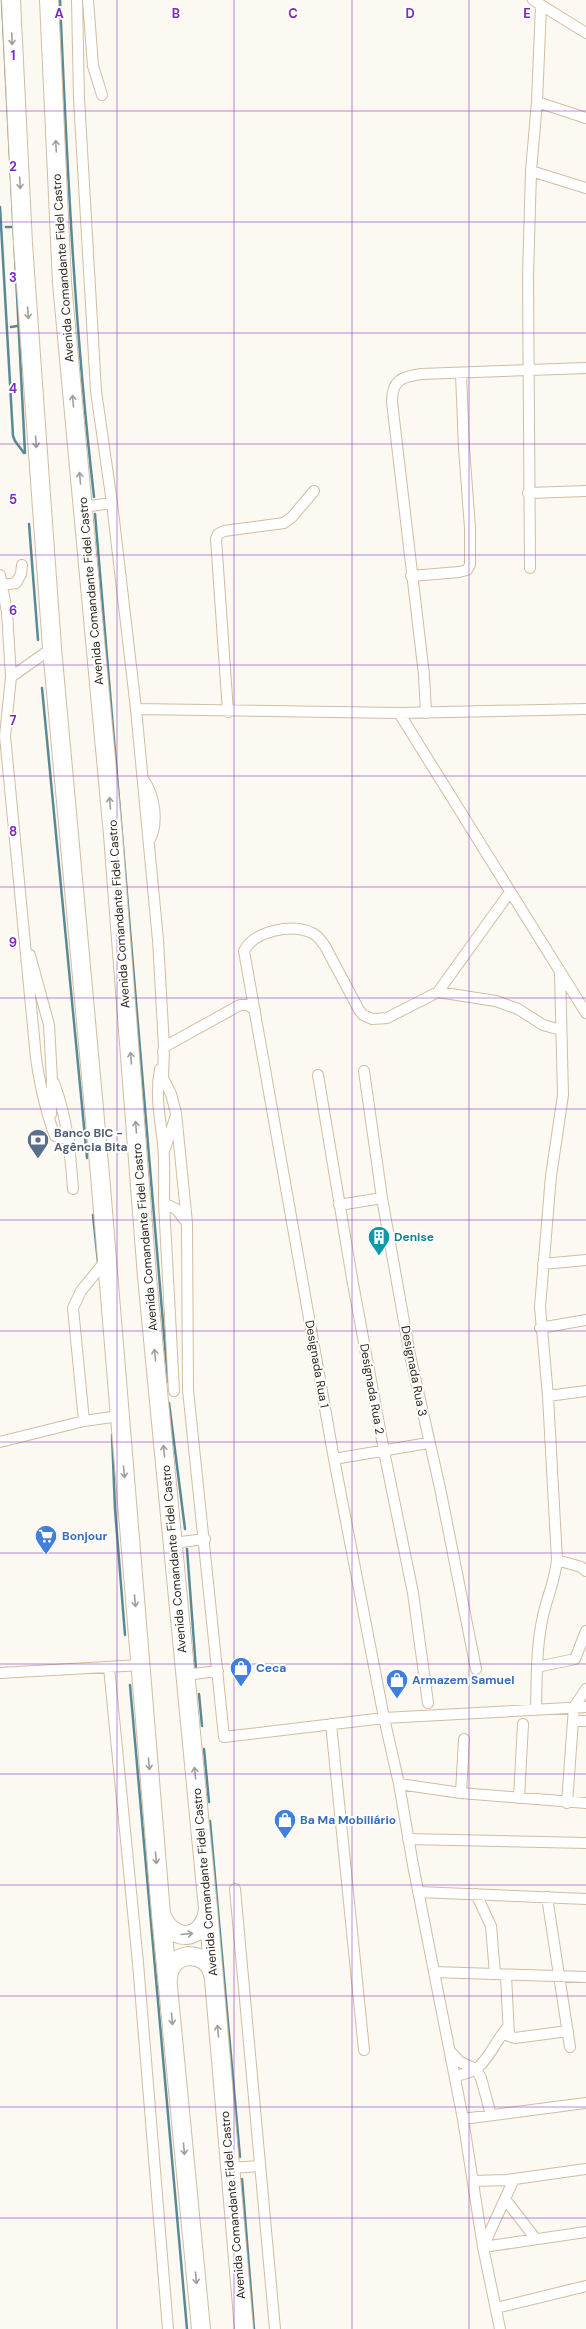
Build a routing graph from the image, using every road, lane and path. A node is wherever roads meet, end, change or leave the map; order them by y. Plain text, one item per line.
1 (11, 0) edge
2 (49, 0) edge
3 (77, 0) edge
4 (88, 0) edge
5 (537, 3) edge
6 (586, 33) edge
7 (93, 46) junction
8 (78, 67) junction
9 (102, 95) dead end
10 (537, 102) junction
11 (586, 118) edge
12 (530, 170) junction
13 (586, 188) edge
14 (586, 368) edge
15 (530, 369) junction
16 (461, 374) junction
17 (314, 491) dead end
18 (586, 492) edge
19 (528, 493) junction
20 (112, 503) junction
21 (83, 506) junction
22 (22, 564) dead end
23 (530, 568) dead end
24 (411, 576) junction
25 (2, 580) edge
26 (52, 648) junction
27 (11, 677) junction
28 (136, 709) junction
29 (586, 709) edge
30 (228, 712) junction
31 (399, 713) junction
32 (426, 713) junction
33 (2, 736) edge
34 (510, 892) junction
35 (24, 940) junction
36 (560, 972) junction
37 (438, 992) junction
38 (255, 1010) junction
39 (586, 1013) edge
40 (561, 1030) junction
41 (164, 1047) junction
42 (364, 1071) dead end
43 (318, 1075) dead end
44 (52, 1080) junction
45 (176, 1114) junction
46 (51, 1124) junction
47 (69, 1140) junction
48 (164, 1154) junction
49 (73, 1189) dead end
50 (382, 1198) junction
51 (164, 1203) junction
52 (339, 1205) junction
53 (186, 1223) junction
54 (107, 1259) junction
55 (586, 1260) edge
56 (543, 1264) junction
57 (586, 1320) edge
58 (540, 1328) junction
59 (188, 1390) junction
60 (586, 1391) edge
61 (166, 1392) junction
62 (548, 1396) junction
63 (119, 1416) junction
64 (84, 1421) junction
65 (0, 1442) edge
66 (428, 1443) junction
67 (384, 1451) junction
68 (334, 1459) junction
69 (204, 1539) junction
70 (173, 1543) junction
71 (557, 1560) junction
72 (586, 1570) edge
73 (586, 1631) edge
74 (141, 1665) junction
75 (109, 1667) junction
76 (537, 1667) junction
77 (476, 1669) dead end
78 (218, 1671) junction
79 (0, 1673) edge
80 (185, 1675) junction
81 (586, 1690) edge
82 (428, 1703) dead end
83 (586, 1706) edge
84 (574, 1707) junction
85 (536, 1708) junction
86 (384, 1718) junction
87 (574, 1721) junction
88 (586, 1721) edge
89 (331, 1724) junction
90 (523, 1724) dead end
91 (464, 1739) dead end
92 (399, 1784) junction
93 (461, 1793) junction
94 (519, 1798) junction
95 (567, 1803) junction
96 (586, 1803) edge
97 (408, 1839) junction
98 (586, 1843) edge
99 (235, 1889) dead end
100 (418, 1892) junction
101 (476, 1894) junction
102 (547, 1897) junction
103 (586, 1899) edge
104 (208, 1909) junction
105 (161, 1914) junction
106 (434, 1972) junction
107 (495, 1974) junction
108 (506, 1974) junction
109 (213, 1976) junction
110 (560, 1977) junction
111 (586, 1977) edge
112 (168, 1980) junction
113 (507, 2028) junction
114 (568, 2031) junction
115 (570, 2048) dead end
116 (364, 2050) dead end
117 (450, 2051) junction
118 (476, 2069) junction
119 (455, 2077) junction
120 (586, 2103) edge
121 (490, 2115) junction
122 (463, 2119) junction
123 (259, 2166) junction
124 (230, 2168) junction
125 (586, 2169) edge
126 (514, 2179) junction
127 (473, 2181) junction
128 (505, 2199) junction
129 (586, 2232) edge
130 (535, 2238) junction
131 (483, 2247) junction
132 (586, 2286) edge
133 (496, 2308) junction
134 (168, 2329) edge
135 (201, 2329) edge
136 (244, 2329) edge
137 (275, 2329) edge
138 (500, 2329) edge

1 -> 26 highway
21 -> 2 highway, Avenida Comandante Fidel Castro
3 - 8 street
4 - 7 street
5 - 6 street
5 - 10 street
7 - 8 street
7 - 9 street
8 - 20 street
10 - 11 street
10 - 12 street
12 - 13 street
12 - 15 street
14 - 15 street
15 - 16 street
15 - 19 street
16 - 24 street
16 - 24 street
17 - 30 street
18 - 19 street
19 - 23 street
20 - 21 street
20 - 28 street
61 -> 21 highway, Avenida Comandante Fidel Castro
22 - 25 street
24 - 32 street
25 - 27 street
26 - 27 street
26 - 54 highway
27 - 33 street
28 - 30 street
28 - 41 street
29 - 32 street
30 - 31 street
31 - 32 street
31 - 34 street
33 - 35 street
34 - 36 street
34 - 37 street
35 - 44 street
35 - 46 street
36 - 39 street
36 - 40 street
37 - 38 street, Designada Rua 1
37 - 40 street
38 - 41 street
38 - 68 street, Designada Rua 1
40 - 56 street
41 - 45 street
41 - 48 street
42 - 50 street, Designada Rua 3
43 - 52 street, Designada Rua 2
44 - 46 street
44 - 47 street
45 - 48 street
45 - 53 street
46 - 47 street
47 - 49 street
48 - 51 street
50 - 52 street
50 - 66 street, Designada Rua 3
51 - 53 street
51 - 61 street
52 - 67 street, Designada Rua 2
53 - 59 street
54 - 63 highway
54 - 64 street
55 - 56 street
56 - 58 street
57 - 58 street
58 - 62 street
59 - 61 street
59 - 69 street
60 - 62 street
70 -> 61 highway, Avenida Comandante Fidel Castro
62 - 71 street
63 - 64 street
63 -> 74 highway
64 - 65 street
66 - 67 street
66 - 77 street, Designada Rua 3
67 - 68 street
67 - 82 street, Designada Rua 2
68 - 86 street, Designada Rua 1
69 - 70 street
69 - 78 street
70 - 80 highway, Avenida Comandante Fidel Castro
71 - 72 street
71 - 76 street
73 - 76 street
74 - 75 street
74 -> 105 highway
75 - 79 street
75 - 134 street
76 - 85 street
78 - 80 street
78 - 89 street
104 -> 80 highway, Avenida Comandante Fidel Castro
81 - 84 street
83 - 84 street
84 - 85 street
84 - 87 street
85 - 86 street
86 - 89 street
86 - 92 street, Designada Rua 1
87 - 88 street
87 - 95 street
89 - 116 street
90 - 94 street
91 - 93 street
92 - 93 street
92 - 97 street, Designada Rua 1
93 - 94 street
94 - 95 street
95 - 96 street
97 - 98 street
97 - 100 street, Designada Rua 1
99 - 123 street
100 - 101 street
100 - 106 street, Designada Rua 1
101 - 102 street
101 - 107 street
102 - 103 street
102 - 110 street
105 -> 104 highway
104 - 109 highway, Avenida Comandante Fidel Castro
105 - 112 highway
106 - 107 street
106 - 117 street, Designada Rua 1
107 - 108 street
108 - 110 street
108 - 113 street
109 - 112 highway
124 -> 109 highway, Avenida Comandante Fidel Castro
110 - 111 street
110 - 114 street
112 -> 135 highway
113 - 114 street
113 - 118 street
114 - 115 street
117 - 118 street
117 - 119 street, Designada Rua 1
118 - 119 street
118 - 121 street
119 - 122 street, Designada Rua 1
120 - 121 street
121 - 122 street
122 - 127 street, Designada Rua 1
123 - 124 street
123 - 137 street
124 - 136 highway, Avenida Comandante Fidel Castro
125 - 126 street
126 - 127 street
126 - 128 street
127 - 131 street, Designada Rua 1
128 - 130 street
128 - 131 street
129 - 130 street
130 - 131 street
131 - 133 street, Designada Rua 1
132 - 133 street
133 - 138 street, Designada Rua 1

